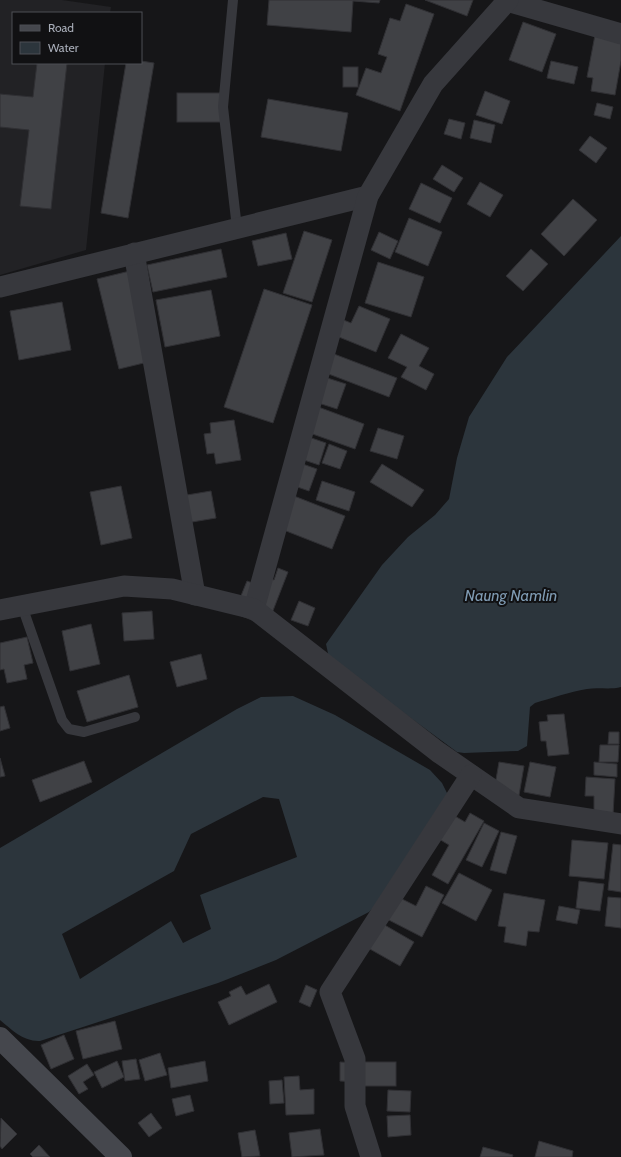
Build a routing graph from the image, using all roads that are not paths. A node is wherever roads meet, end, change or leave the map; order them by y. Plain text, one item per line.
1 (233, 0) edge
2 (507, 1) edge
3 (621, 34) edge
4 (368, 196) junction
5 (237, 228) junction
6 (134, 253) junction
7 (0, 287) edge
8 (195, 595) junction
9 (22, 606) junction
10 (254, 608) junction
11 (0, 610) edge
12 (135, 717) dead end
13 (472, 776) junction
14 (621, 824) edge
15 (0, 1038) edge
16 (121, 1157) edge
17 (371, 1157) edge

1 - 5 lane
2 - 3 street
2 - 4 street
4 - 5 street
4 - 10 street
5 - 6 street
6 - 7 street
6 - 8 street
8 - 9 street
8 - 10 street
9 - 11 street
9 - 12 lane
10 - 13 street
13 - 14 street
13 - 17 street
15 - 16 main road

